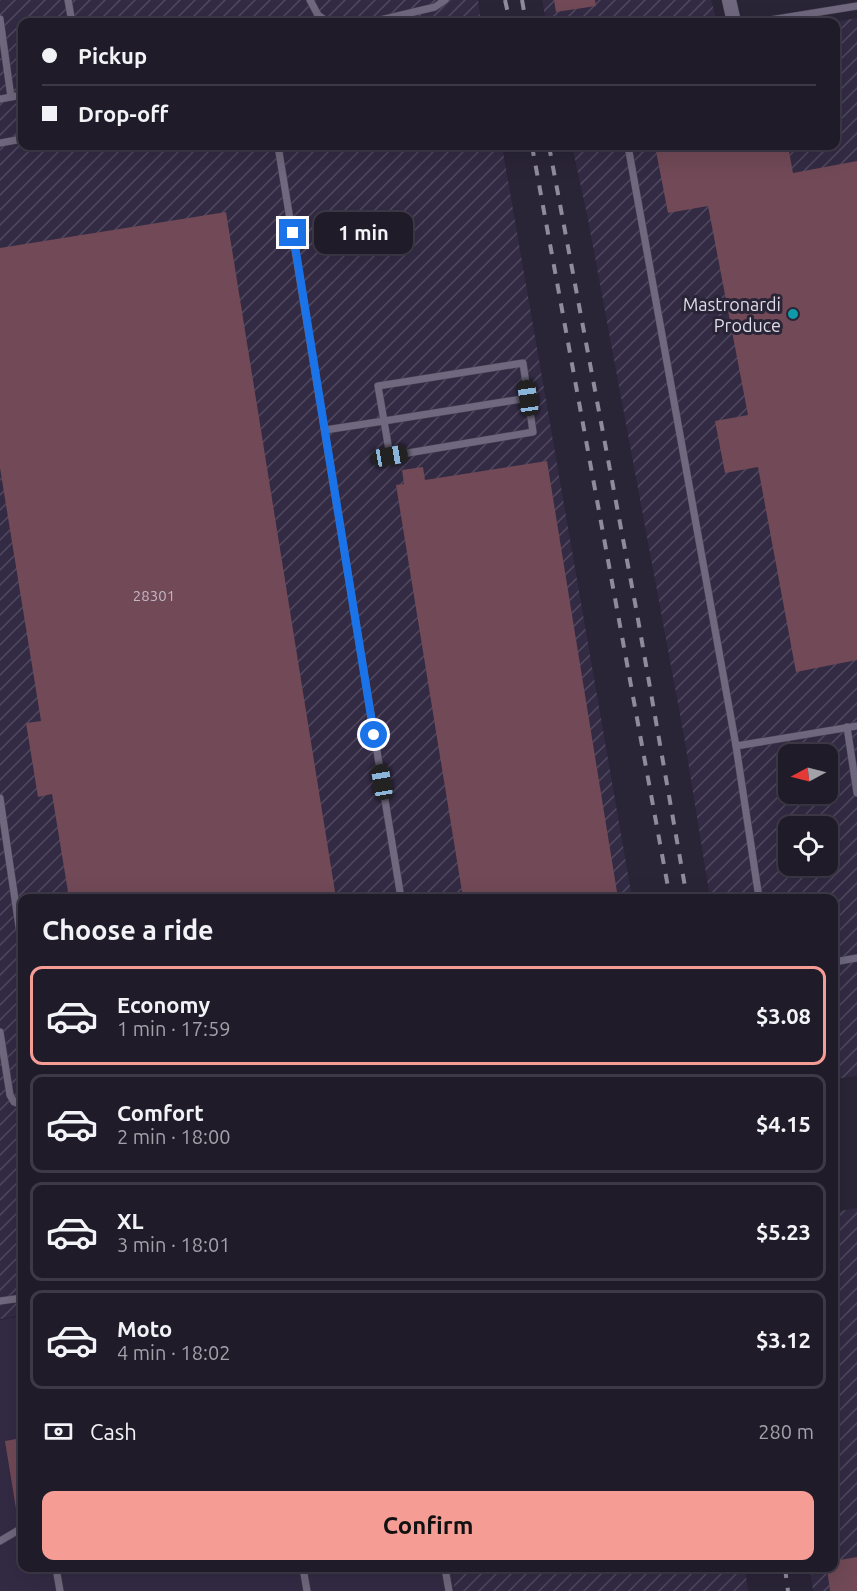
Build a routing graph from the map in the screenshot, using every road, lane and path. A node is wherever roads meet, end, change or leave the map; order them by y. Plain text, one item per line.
1 (68, 0) edge
2 (310, 0) edge
3 (444, 0) edge
4 (729, 0) edge
5 (857, 6) edge
6 (71, 18) edge
7 (322, 18) edge
8 (389, 18) edge
9 (733, 18) edge
10 (783, 18) edge
11 (0, 19) edge
12 (18, 97) edge
13 (11, 98) junction
14 (0, 99) edge
15 (18, 140) edge
16 (0, 143) edge
17 (279, 150) edge
18 (629, 150) edge
19 (528, 398) junction
20 (384, 421) junction
21 (325, 430) junction
22 (857, 726) edge
23 (847, 728) junction
24 (736, 746) junction
25 (857, 793) edge
26 (0, 798) edge
27 (8, 847) junction
28 (0, 848) edge
29 (400, 894) edge
30 (758, 894) edge
31 (18, 918) edge
32 (857, 958) edge
33 (838, 961) edge
34 (0, 1032) edge
35 (18, 1104) edge
36 (18, 1299) edge
37 (0, 1301) edge
38 (18, 1530) edge
39 (0, 1541) edge
40 (57, 1572) edge
41 (304, 1572) edge
42 (446, 1572) edge
43 (60, 1591) edge
44 (306, 1591) edge
45 (449, 1591) edge

1 - 6 lane
2 - 7 lane
3 - 8 lane
4 - 9 street
5 - 10 lane
11 - 13 lane
12 - 13 lane
13 - 14 lane
15 - 16 lane
17 - 21 lane
18 - 24 lane
19 - 20 lane
19 - 20 lane
19 - 20 lane
20 - 21 lane
21 - 29 lane
22 - 23 lane
23 - 24 lane
23 - 25 lane
24 - 30 lane
26 - 27 lane
27 - 28 lane
27 - 31 lane
32 - 33 lane
34 - 35 lane
36 - 37 lane
38 - 39 lane
40 - 43 lane
41 - 44 lane
42 - 45 lane

